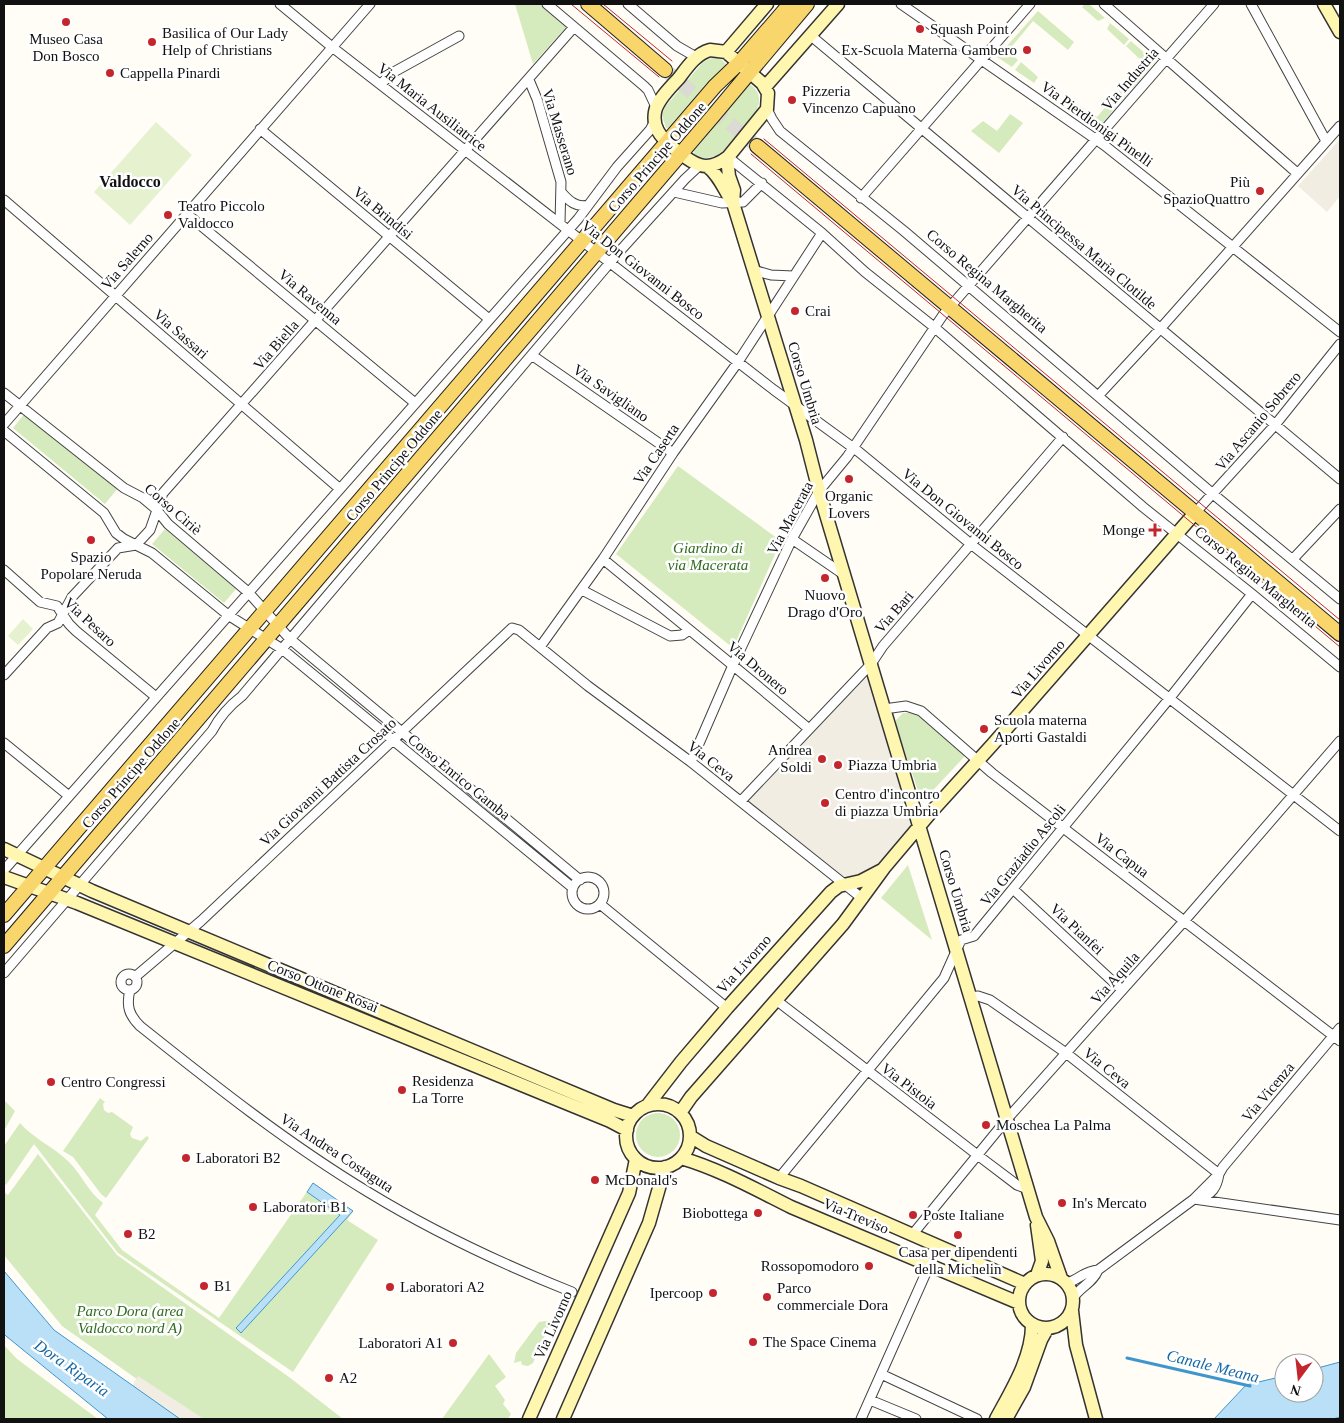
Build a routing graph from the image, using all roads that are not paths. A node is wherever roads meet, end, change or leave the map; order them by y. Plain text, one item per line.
1 (280, 4) edge
2 (370, 4) edge
3 (547, 4) edge
4 (588, 4) edge
5 (628, 4) edge
6 (767, 4) edge
7 (790, 4) edge
8 (807, 4) edge
9 (838, 4) edge
10 (902, 4) edge
11 (1030, 4) edge
12 (1104, 4) edge
13 (1214, 4) edge
14 (1251, 4) edge
15 (1324, 4) edge
16 (574, 27) junction
17 (1340, 32) edge
18 (810, 35) junction
19 (459, 36) dead end
20 (332, 47) junction
21 (726, 52) junction
22 (696, 57) junction
23 (1166, 59) junction
24 (981, 60) junction
25 (739, 63) junction
26 (666, 70) tunnel mouth
27 (750, 72) junction
28 (529, 80) junction
29 (380, 84) junction
30 (765, 87) junction
31 (656, 107) junction
32 (767, 109) junction
33 (655, 121) junction
34 (1340, 126) edge
35 (922, 128) junction
36 (260, 129) junction
37 (1096, 139) junction
38 (1326, 140) junction
39 (668, 142) junction
40 (758, 146) tunnel mouth
41 (466, 150) junction
42 (681, 154) junction
43 (728, 157) junction
44 (703, 166) junction
45 (1297, 173) junction
46 (762, 183) junction
47 (674, 192) junction
48 (562, 193) junction
49 (861, 198) junction
50 (4, 200) edge
51 (733, 203) junction
52 (588, 205) junction
53 (187, 214) junction
54 (1028, 218) junction
55 (560, 223) junction
56 (568, 229) junction
57 (822, 233) junction
58 (390, 237) junction
59 (583, 241) junction
60 (1233, 246) junction
61 (596, 252) junction
62 (611, 263) junction
63 (753, 270) junction
64 (793, 276) junction
65 (968, 286) junction
66 (116, 296) junction
67 (949, 308) junction
68 (767, 315) junction
69 (489, 318) junction
70 (316, 321) junction
71 (934, 327) junction
72 (1160, 330) junction
73 (1340, 332) edge
74 (1340, 344) edge
75 (533, 356) junction
76 (738, 362) junction
77 (4, 393) edge
78 (1098, 396) junction
79 (415, 403) junction
80 (242, 404) junction
81 (19, 406) junction
82 (795, 406) junction
83 (4, 424) edge
84 (1275, 425) junction
85 (4, 431) edge
86 (1064, 438) junction
87 (853, 448) junction
88 (673, 453) junction
89 (1340, 479) edge
90 (340, 489) junction
91 (819, 491) junction
92 (1213, 494) junction
93 (1340, 509) edge
94 (156, 510) junction
95 (1195, 513) junction
96 (1176, 534) junction
97 (792, 539) junction
98 (136, 545) junction
99 (972, 545) junction
100 (603, 559) junction
101 (1293, 559) junction
102 (4, 570) edge
103 (843, 574) junction
104 (582, 590) junction
105 (248, 592) junction
106 (1252, 594) junction
107 (1340, 599) edge
108 (265, 611) junction
109 (62, 615) junction
110 (228, 615) junction
111 (278, 626) junction
112 (249, 628) junction
113 (689, 630) junction
114 (1340, 634) edge
115 (1089, 636) junction
116 (290, 639) junction
117 (267, 640) junction
118 (540, 647) junction
119 (282, 649) junction
120 (734, 664) junction
121 (870, 664) junction
122 (1340, 667) edge
123 (4, 674) edge
124 (156, 697) junction
125 (1168, 699) junction
126 (884, 709) junction
127 (809, 729) junction
128 (400, 732) junction
129 (393, 740) junction
130 (1340, 741) edge
131 (4, 743) edge
132 (978, 761) junction
133 (691, 762) junction
134 (1294, 795) junction
135 (69, 796) junction
136 (741, 801) junction
137 (920, 826) junction
138 (1063, 828) junction
139 (1340, 831) edge
140 (4, 849) edge
141 (17, 854) junction
142 (45, 868) junction
143 (884, 868) junction
144 (4, 870) edge
145 (4, 877) edge
146 (63, 877) junction
147 (580, 880) junction
148 (80, 885) junction
149 (844, 885) junction
150 (29, 886) junction
151 (573, 888) junction
152 (1013, 889) junction
153 (49, 893) junction
154 (863, 898) junction
155 (67, 899) junction
156 (600, 904) junction
157 (4, 915) edge
158 (1185, 920) junction
159 (189, 931) junction
160 (174, 942) junction
161 (4, 946) edge
162 (956, 950) junction
163 (4, 973) edge
164 (135, 977) junction
165 (130, 990) junction
166 (1122, 990) junction
167 (970, 997) junction
168 (776, 1000) junction
169 (726, 1008) junction
170 (1340, 1028) edge
171 (1337, 1038) edge
172 (1066, 1053) junction
173 (867, 1071) junction
174 (648, 1106) junction
175 (680, 1113) junction
176 (633, 1116) junction
177 (1007, 1120) junction
178 (627, 1130) junction
179 (690, 1136) junction
180 (978, 1156) junction
181 (681, 1158) junction
182 (636, 1159) junction
183 (665, 1167) junction
184 (1219, 1174) junction
185 (779, 1178) junction
186 (1028, 1190) junction
187 (1194, 1199) junction
188 (1036, 1217) junction
189 (1340, 1220) edge
190 (912, 1235) junction
191 (929, 1266) junction
192 (1098, 1270) junction
193 (1037, 1275) junction
194 (1064, 1281) junction
195 (1025, 1284) junction
196 (572, 1292) dead end
197 (1018, 1303) junction
198 (1073, 1304) junction
199 (1032, 1325) junction
200 (1050, 1328) junction
201 (1076, 1345) junction
202 (881, 1374) junction
203 (870, 1400) junction
204 (529, 1419) edge
205 (563, 1419) edge
206 (861, 1419) edge
207 (916, 1419) edge
208 (977, 1419) edge
209 (996, 1419) edge
210 (1006, 1419) edge
211 (1096, 1419) edge

1 - 20 street, Via Maria Ausiliatrice
2 - 20 street, Via Salerno
3 - 16 street
4 - 26 main road
5 - 22 street
6 - 21 street
7 - 25 main road, Corso Principe Oddone
8 - 27 main road, Corso Principe Oddone
9 - 18 street
10 - 24 street, Via Pierdionigi Pinelli
11 - 24 street
12 - 23 street
13 - 23 street, Via Industria
14 - 38 street
15 - 17 street
16 - 28 street, Via Biella
16 - 31 street
18 - 30 street
18 - 35 street, Via Principessa Maria Clotilde
19 - 29 street
20 - 29 street, Via Maria Ausiliatrice
20 - 36 street, Via Salerno
21 - 22 street
21 - 25 street
22 - 31 street
23 - 37 street, Via Industria
23 - 45 street
24 - 35 street
24 - 37 street, Via Pierdionigi Pinelli
25 - 27 street
25 - 39 main road, Corso Principe Oddone
27 - 30 street
27 - 42 main road, Corso Principe Oddone
28 - 41 street, Via Biella
28 - 48 street, Via Masserano
29 - 41 street, Via Maria Ausiliatrice
30 - 32 street, Corso Regina Margherita
31 - 33 street
32 - 43 street
32 - 49 street, Corso Regina Margherita
33 - 39 street
33 - 52 street, Corso Principe Oddone
34 - 38 street
35 - 49 street
35 - 54 street, Via Principessa Maria Clotilde
36 - 53 street, Via Salerno
36 - 58 street, Via Brindisi
37 - 54 street, Via Industria
37 - 60 street, Via Pierdionigi Pinelli
38 - 45 street
39 - 42 street
39 - 59 main road, Corso Principe Oddone
40 - 67 main road, Corso Regina Margherita
41 - 55 street, Via Maria Ausiliatrice
41 - 58 street, Via Biella
42 - 44 street
42 - 61 main road, Corso Principe Oddone
43 - 44 street
43 - 46 street, Corso Regina Margherita
43 - 51 street, Corso Umbria
44 - 47 street
44 - 51 street, Corso Umbria
45 - 60 street
46 - 51 street
46 - 57 street, Corso Regina Margherita
47 - 51 street
47 - 62 street
48 - 52 street, Via Masserano
48 - 55 street, Via Masserano
49 - 65 street, Corso Regina Margherita
50 - 66 street, Via Sassari
51 - 63 street, Corso Umbria
52 - 56 street, Corso Principe Oddone
53 - 66 street, Via Salerno
53 - 70 street, Via Ravenna
54 - 65 street, Via Industria
54 - 72 street, Via Principessa Maria Clotilde
55 - 56 street, Via Maria Ausiliatrice
56 - 59 street, Via Don Giovanni Bosco
56 - 69 street, Corso Principe Oddone
57 - 64 street, Via Caserta
57 - 71 street, Corso Regina Margherita
58 - 69 street, Via Brindisi
58 - 70 street, Via Biella
59 - 61 street, Via Don Giovanni Bosco
59 - 108 main road, Corso Principe Oddone
60 - 72 street
60 - 73 street, Via Pierdionigi Pinelli
61 - 62 street, Via Don Giovanni Bosco
61 - 111 main road, Corso Principe Oddone
62 - 75 street
62 - 76 street, Via Don Giovanni Bosco
63 - 64 street
63 - 68 street, Corso Umbria
64 - 68 street, Via Caserta
65 - 67 street, Via Industria
65 - 78 street, Corso Regina Margherita
66 - 80 street, Via Sassari
66 - 81 street, Via Salerno
67 - 71 street, Via Macerata
67 - 95 main road, Corso Regina Margherita
68 - 76 street, Via Caserta
68 - 82 street, Corso Umbria
69 - 79 street, Corso Principe Oddone
70 - 79 street, Via Ravenna
70 - 80 street, Via Biella
71 - 86 street, Corso Regina Margherita
71 - 87 street, Via Macerata
72 - 78 street
72 - 84 street, Via Principessa Maria Clotilde
74 - 84 street, Via Ascanio Sobrero
75 - 88 street, Via Savigliano
75 - 116 street
76 - 82 street, Via Don Giovanni Bosco
76 - 88 street, Via Caserta
77 - 81 street, Corso Ciriè
78 - 92 street, Corso Regina Margherita
79 - 90 street, Corso Principe Oddone
80 - 90 street, Via Sassari
80 - 94 street, Via Biella
81 - 83 street, Via Salerno
81 - 94 street, Corso Ciriè
82 - 87 street, Via Don Giovanni Bosco
82 - 91 street, Corso Umbria
84 - 89 street, Via Principessa Maria Clotilde
84 - 92 street, Via Ascanio Sobrero
85 - 98 street
86 - 96 street, Corso Regina Margherita
86 - 99 street, Via Bari
87 - 91 street, Via Macerata
87 - 99 street, Via Don Giovanni Bosco
88 - 100 street, Via Caserta
90 - 105 street, Corso Principe Oddone
91 - 97 street, Via Macerata
91 - 103 street, Corso Umbria
92 - 95 street, Via Ascanio Sobrero
92 - 101 street, Corso Regina Margherita
93 - 101 street
94 - 98 street, Via Biella
94 - 105 street, Corso Ciriè
95 - 96 street, Via Livorno
95 - 114 main road, Corso Regina Margherita
96 - 106 street, Corso Regina Margherita
96 - 115 street, Via Livorno
97 - 103 street
97 - 120 street, Via Macerata
98 - 109 street
98 - 110 street
99 - 115 street, Via Don Giovanni Bosco
99 - 121 street, Via Bari
100 - 104 street, Via Caserta
100 - 113 street, Via Dronero
101 - 107 street, Corso Regina Margherita
102 - 109 street, Via Pesaro
103 - 121 street, Corso Umbria
104 - 113 street
104 - 118 street, Via Caserta
105 - 108 street, Corso Ciriè
105 - 110 street, Corso Principe Oddone
106 - 122 street, Corso Regina Margherita
106 - 125 street, Via Graziadio Ascoli
108 - 111 street, Corso Ciriè
108 - 112 main road, Corso Principe Oddone
109 - 123 street
109 - 124 street, Via Pesaro
110 - 112 street
110 - 124 street, Corso Principe Oddone
111 - 116 street, Corso Ciriè
111 - 117 main road, Corso Principe Oddone
112 - 117 street
112 - 142 main road, Corso Principe Oddone
113 - 120 street, Via Dronero
115 - 125 street, Via Don Giovanni Bosco
115 - 132 street, Via Livorno
116 - 119 street
116 - 128 street, Corso Enrico Gamba
117 - 119 street
117 - 146 main road, Corso Principe Oddone
118 - 128 street, Via Giovanni Battista Crosato
118 - 133 street, Via Ceva
119 - 129 street, Corso Enrico Gamba
119 - 148 street
120 - 127 street, Via Dronero
120 - 133 street, Via Macerata
121 - 126 street, Corso Umbria
121 - 127 street, Via Bari
124 - 135 street, Corso Principe Oddone
125 - 134 street, Via Don Giovanni Bosco
125 - 138 street, Via Graziadio Ascoli
126 - 132 street, Via Capua
126 - 137 street, Corso Umbria
127 - 136 street, Via Bari
128 - 129 street, Via Giovanni Battista Crosato
128 - 147 street, Corso Enrico Gamba
129 - 151 street, Corso Enrico Gamba
129 - 159 street, Via Giovanni Battista Crosato
130 - 134 street, Via Aquila
131 - 135 street
132 - 137 street, Via Livorno
132 - 138 street, Via Capua
133 - 136 street, Via Ceva
134 - 139 street, Via Don Giovanni Bosco
134 - 158 street, Via Aquila
135 - 141 street, Corso Principe Oddone
136 - 149 street, Via Ceva
137 - 143 street, Via Livorno
137 - 162 street, Corso Umbria
138 - 152 street, Via Graziadio Ascoli
138 - 158 street, Via Capua
140 - 141 street, Corso Ottone Rosai
141 - 142 street, Corso Ottone Rosai
141 - 144 street, Corso Principe Oddone
142 - 146 street, Corso Ottone Rosai
142 - 150 main road, Corso Principe Oddone
143 - 149 street, Via Livorno
143 - 154 street, Via Livorno
145 - 150 street, Corso Ottone Rosai
146 - 148 street, Corso Ottone Rosai
146 - 153 main road, Corso Principe Oddone
147 - 151 street
147 - 156 street
148 - 155 street
148 - 159 street, Corso Ottone Rosai
149 - 154 street, Via Ceva
149 - 169 street, Via Livorno
150 - 153 street, Corso Ottone Rosai
150 - 157 main road, Corso Principe Oddone
151 - 156 street
152 - 162 street, Via Graziadio Ascoli
152 - 166 street, Via Pianfei
153 - 155 street, Corso Ottone Rosai
153 - 161 main road, Corso Principe Oddone
154 - 168 street, Via Livorno
155 - 160 street, Corso Ottone Rosai
155 - 163 street
156 - 169 street
158 - 166 street, Via Aquila
158 - 171 street, Via Capua
159 - 160 street, Via Giovanni Battista Crosato
159 - 176 street, Corso Ottone Rosai
160 - 164 street, Via Giovanni Battista Crosato
160 - 178 street, Corso Ottone Rosai
162 - 167 street, Corso Umbria
162 - 173 street, Via Graziadio Ascoli
164 - 165 street
164 - 165 street
165 - 196 street, Via Andrea Costaguta
166 - 172 street, Via Aquila
167 - 172 street, Via Ceva
167 - 177 street, Corso Umbria
168 - 173 street, Via Pistoia
168 - 175 street, Via Livorno
169 - 174 street, Via Livorno
170 - 171 street, Via Vicenza
171 - 184 street, Via Vicenza
172 - 177 street, Via Aquila
172 - 184 street, Via Ceva
173 - 180 street, Via Pistoia
173 - 185 street, Via Graziadio Ascoli
174 - 175 street
174 - 176 street
175 - 179 street
176 - 178 street
177 - 180 street, Via Aquila
177 - 186 street, Corso Umbria
178 - 182 street
179 - 181 street
179 - 185 street, Via Treviso
180 - 186 street, Via Pistoia
180 - 190 street, Via Aquila
181 - 183 street
181 - 191 street, Via Treviso
182 - 183 street
182 - 204 street, Via Livorno
183 - 205 street
184 - 187 street, Via Vicenza
185 - 190 street, Via Treviso
186 - 188 street, Corso Umbria
187 - 189 street
187 - 192 street, Via Vicenza
188 - 193 street, Corso Umbria
188 - 194 street, Corso Umbria
190 - 195 street, Via Treviso
191 - 197 street, Via Treviso
191 - 202 street
192 - 194 street
192 - 198 street
193 - 194 street
193 - 195 street
194 - 198 street, Corso Umbria
195 - 197 street
197 - 199 street
198 - 200 street
198 - 201 street, Corso Umbria
199 - 200 street
199 - 209 street
200 - 201 street
200 - 210 street
201 - 211 street, Corso Umbria
202 - 203 street
202 - 208 street
203 - 206 street
203 - 207 street

